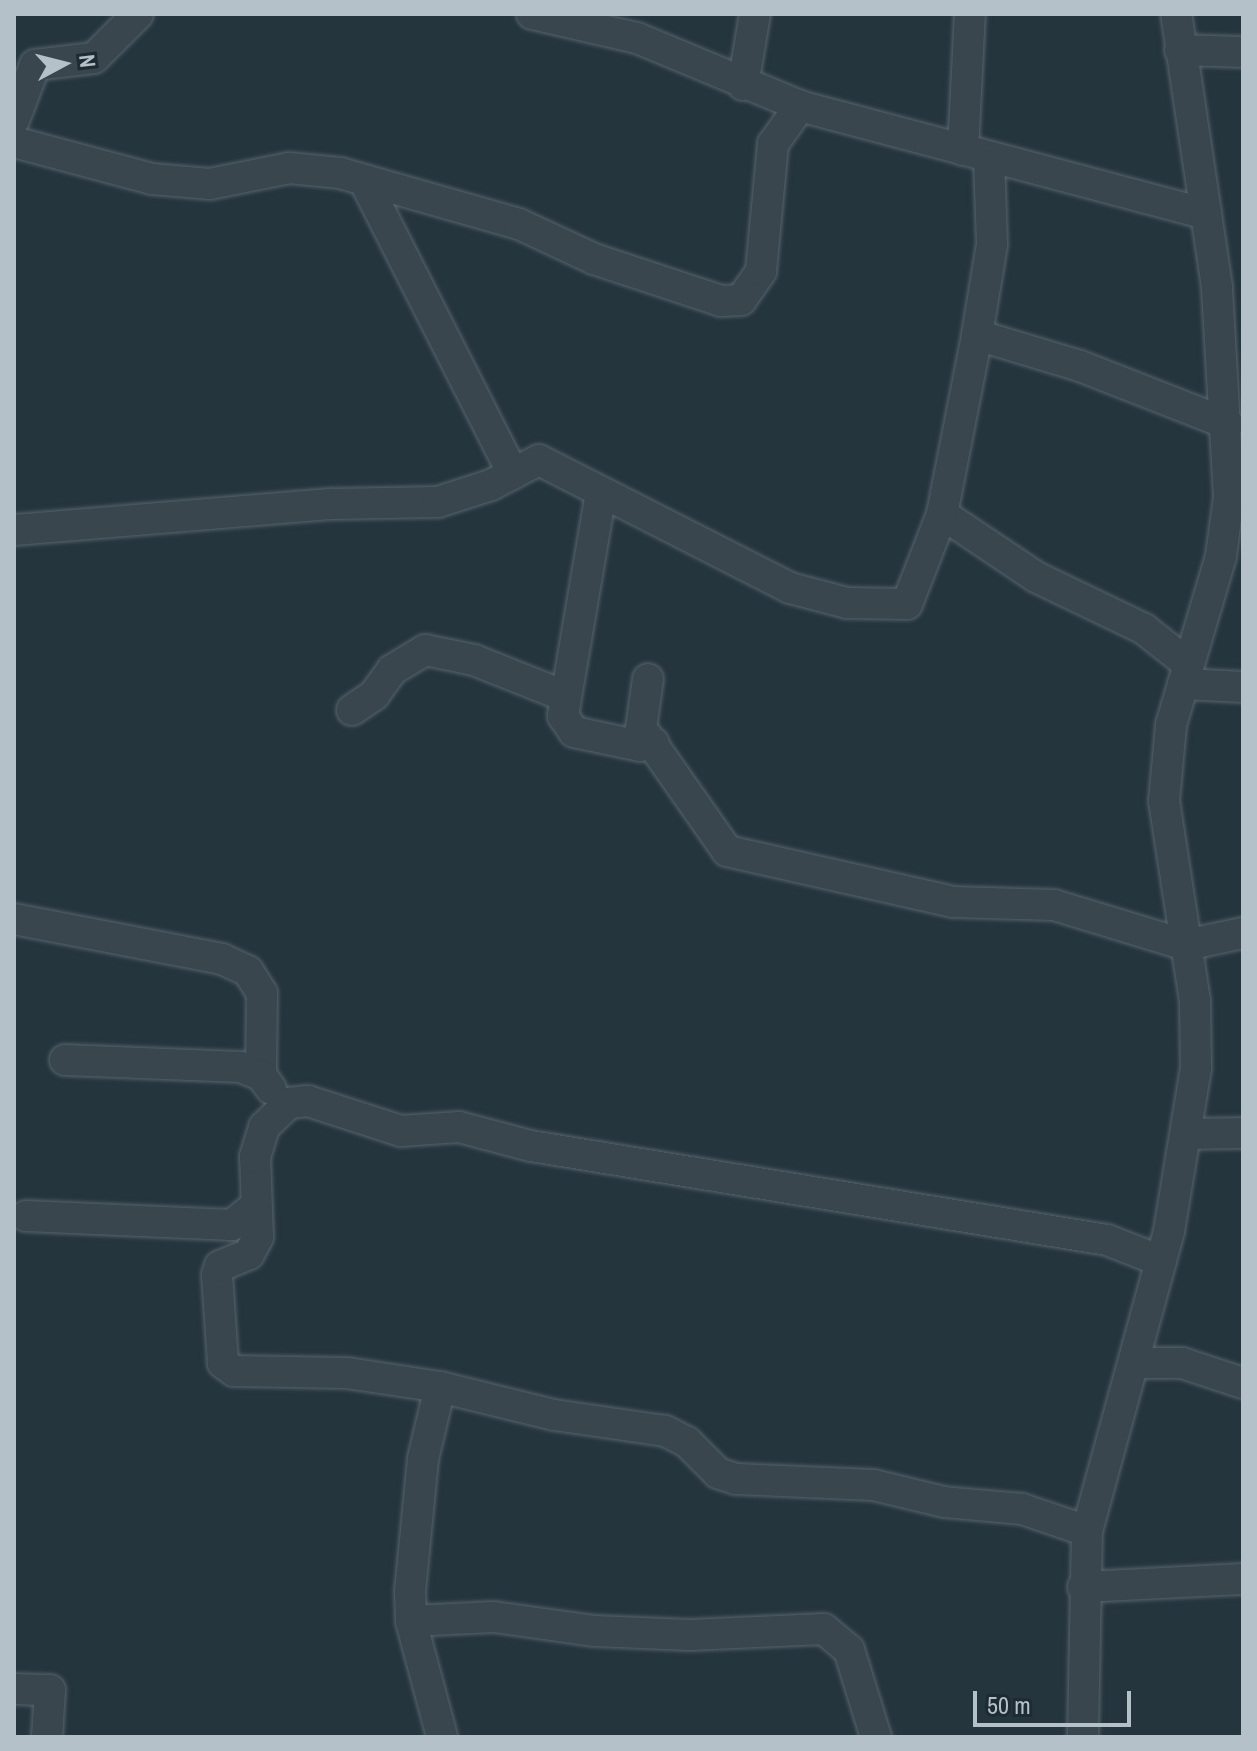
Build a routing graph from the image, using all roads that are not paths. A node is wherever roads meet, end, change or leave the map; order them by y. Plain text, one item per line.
1 (138, 14) edge
2 (755, 14) edge
3 (970, 14) edge
4 (1176, 14) edge
5 (545, 16) edge
6 (1180, 50) junction
7 (1243, 52) edge
8 (743, 85) junction
9 (800, 106) junction
10 (14, 120) edge
11 (14, 142) edge
12 (976, 154) junction
13 (365, 182) junction
14 (1206, 214) junction
15 (1230, 285) edge
16 (977, 335) junction
17 (1232, 408) edge
18 (513, 474) junction
19 (601, 493) junction
20 (1235, 510) edge
21 (942, 514) junction
22 (14, 530) edge
23 (1186, 674) junction
24 (648, 679) dead end
25 (1243, 687) edge
26 (562, 695) junction
27 (352, 710) dead end
28 (654, 743) junction
29 (14, 919) edge
30 (1243, 933) edge
31 (1186, 945) junction
32 (65, 1060) dead end
33 (261, 1075) junction
34 (284, 1106) junction
35 (1243, 1133) edge
36 (1187, 1134) junction
37 (253, 1208) junction
38 (26, 1216) dead end
39 (1161, 1261) junction
40 (1135, 1363) junction
41 (1243, 1383) edge
42 (440, 1387) junction
43 (1087, 1531) junction
44 (1243, 1579) edge
45 (1083, 1587) junction
46 (411, 1621) junction
47 (14, 1689) edge
48 (47, 1737) edge
49 (442, 1737) edge
50 (876, 1737) edge
51 (1083, 1737) edge

1 - 10 street
2 - 8 street
3 - 12 street
4 - 6 street
5 - 8 street
6 - 7 street
6 - 14 street
8 - 9 street
9 - 12 street
9 - 13 street
11 - 13 street
12 - 14 street
12 - 16 street
13 - 18 street
14 - 15 street
15 - 17 street
16 - 17 street
16 - 21 street
17 - 20 street
18 - 19 street
18 - 22 street
19 - 21 street
19 - 26 street
20 - 23 street
21 - 23 street
23 - 25 street
23 - 31 street
24 - 28 street
26 - 27 street
26 - 28 street
28 - 31 street
29 - 33 street
30 - 31 street
31 - 36 street
32 - 33 street
33 - 34 street
34 - 37 street
34 - 39 street
35 - 36 street
36 - 39 street
37 - 38 street
37 - 42 street
39 - 40 street
40 - 41 street
40 - 43 street
42 - 43 street
42 - 46 street
43 - 45 street
44 - 45 street
45 - 51 street
46 - 49 street
46 - 50 street
47 - 48 street

